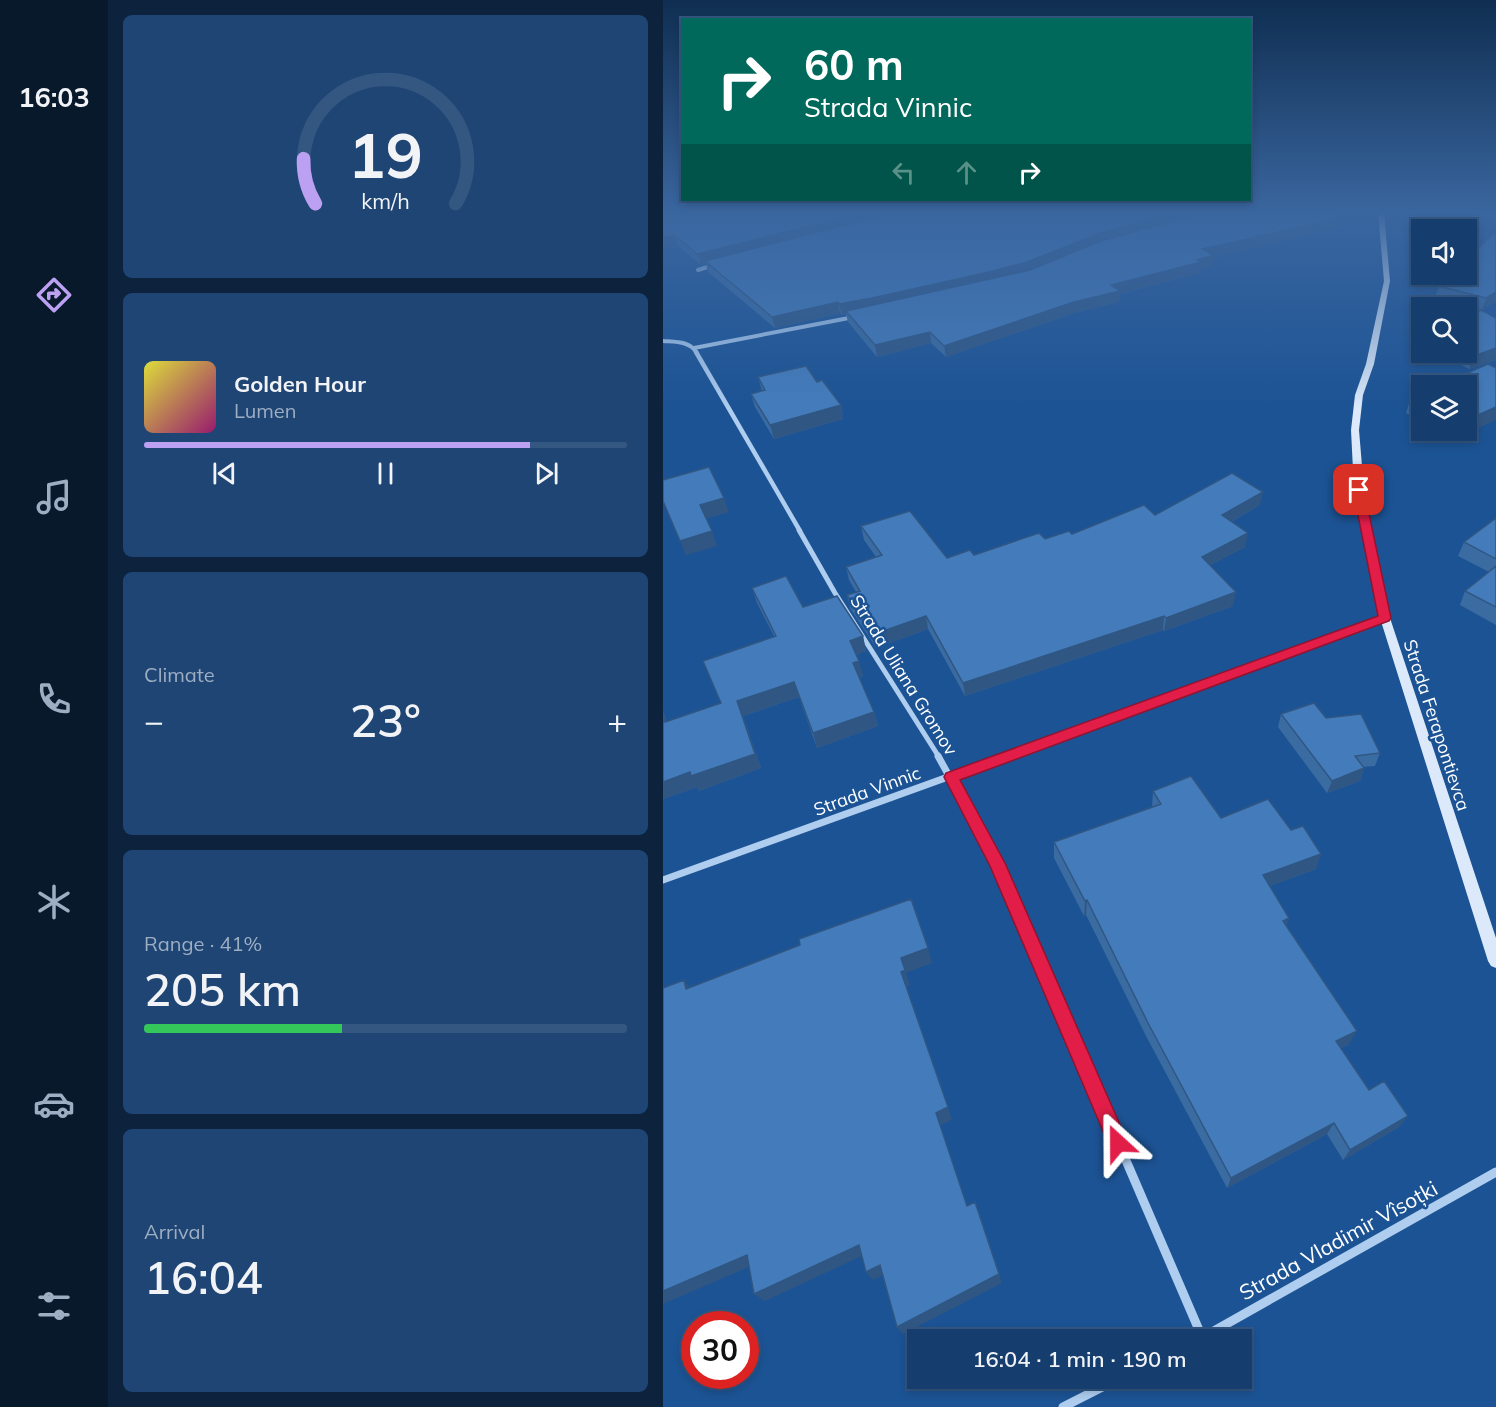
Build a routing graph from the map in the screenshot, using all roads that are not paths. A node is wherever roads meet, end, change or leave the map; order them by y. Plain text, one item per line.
1 (1387, 278) edge
2 (865, 315) edge
3 (663, 341) edge
4 (694, 348) junction
5 (1385, 618) junction
6 (951, 777) junction
7 (663, 880) edge
8 (1496, 961) edge
9 (1496, 1172) edge
10 (1196, 1329) edge
11 (1216, 1329) edge
12 (1098, 1389) edge
13 (1063, 1407) edge

1 - 5 main road, Strada Ferapontievca
2 - 4 street
3 - 4 street
4 - 6 street, Strada Uliana Gromov
5 - 6 street, Strada Vinnic
5 - 8 main road, Strada Ferapontievca
6 - 7 street, Strada Vinnic
6 - 10 street, Strada Uliana Gromov
9 - 11 street, Strada Vladimir Vîsoțki
12 - 13 street

